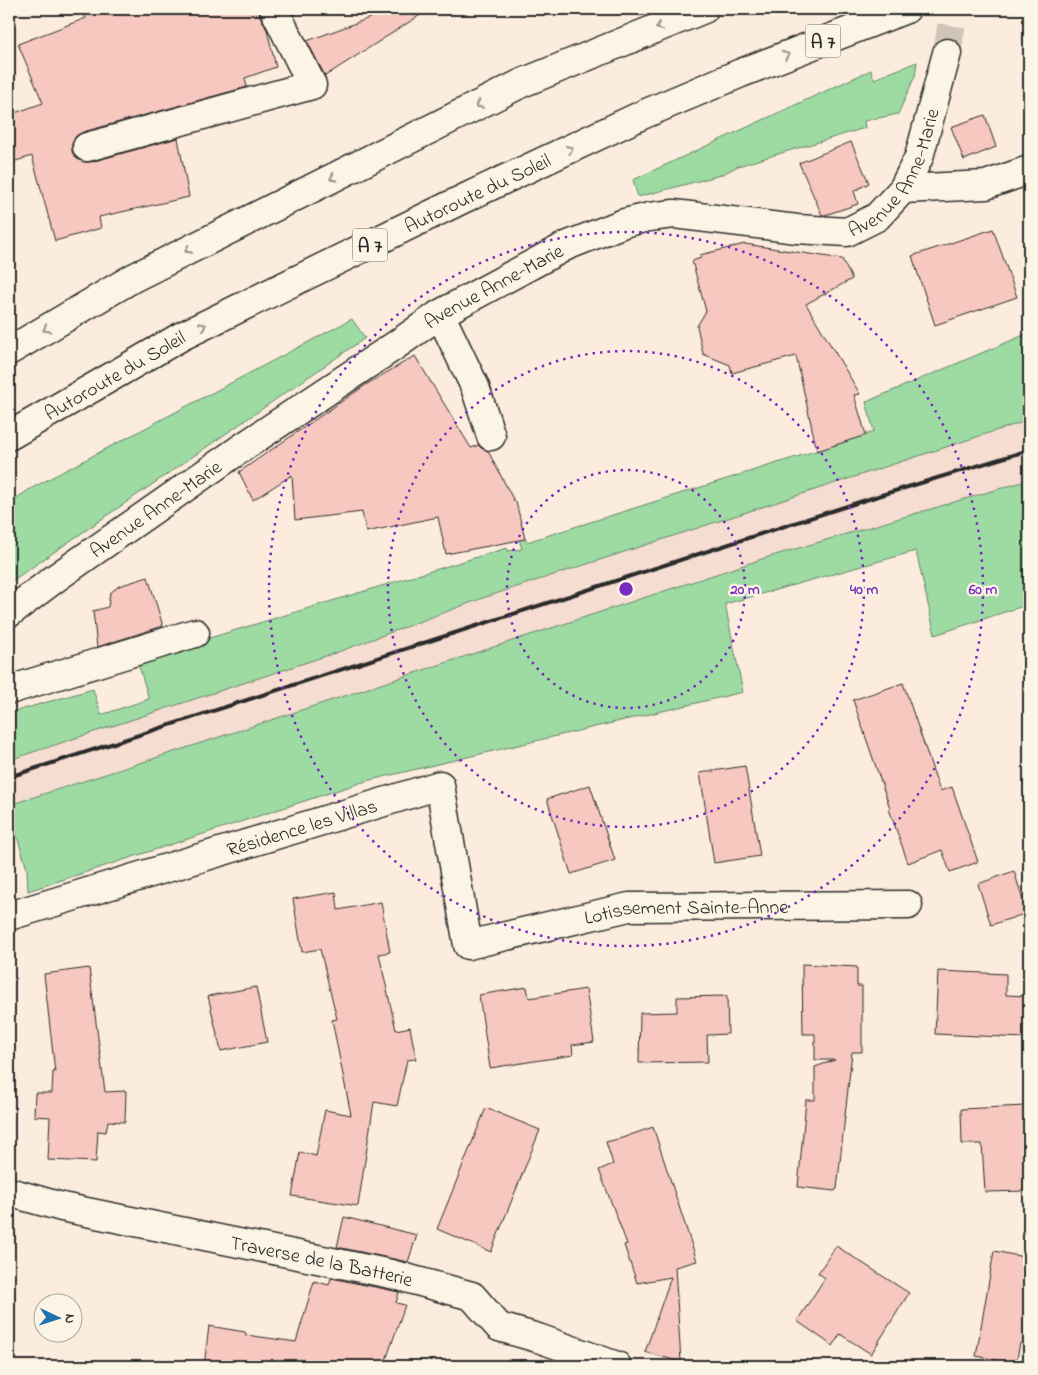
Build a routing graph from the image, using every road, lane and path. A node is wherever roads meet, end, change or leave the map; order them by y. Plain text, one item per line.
1 (274, 9) edge
2 (704, 9) edge
3 (906, 9) edge
4 (947, 53) tunnel mouth
5 (87, 147) dead end
6 (1029, 170) edge
7 (903, 189) junction
8 (440, 314) junction
9 (9, 351) edge
10 (9, 436) edge
11 (491, 436) dead end
12 (9, 613) edge
13 (195, 633) dead end
14 (9, 690) edge
15 (908, 905) dead end
16 (9, 916) edge
17 (468, 946) joint
18 (9, 1192) edge
19 (606, 1365) edge

1 - 5 main road
2 -> 9 main road
10 -> 3 main road, Autoroute du Soleil / A 7
4 - 7 main road, Avenue Anne-Marie
6 - 7 main road
7 - 8 main road, Avenue Anne-Marie
8 - 11 main road
8 - 12 main road, Avenue Anne-Marie
13 - 14 main road
15 - 17 main road, Lotissement Sainte-Anne
16 - 17 main road, Résidence les Villas
18 - 19 main road, Traverse de la Batterie

